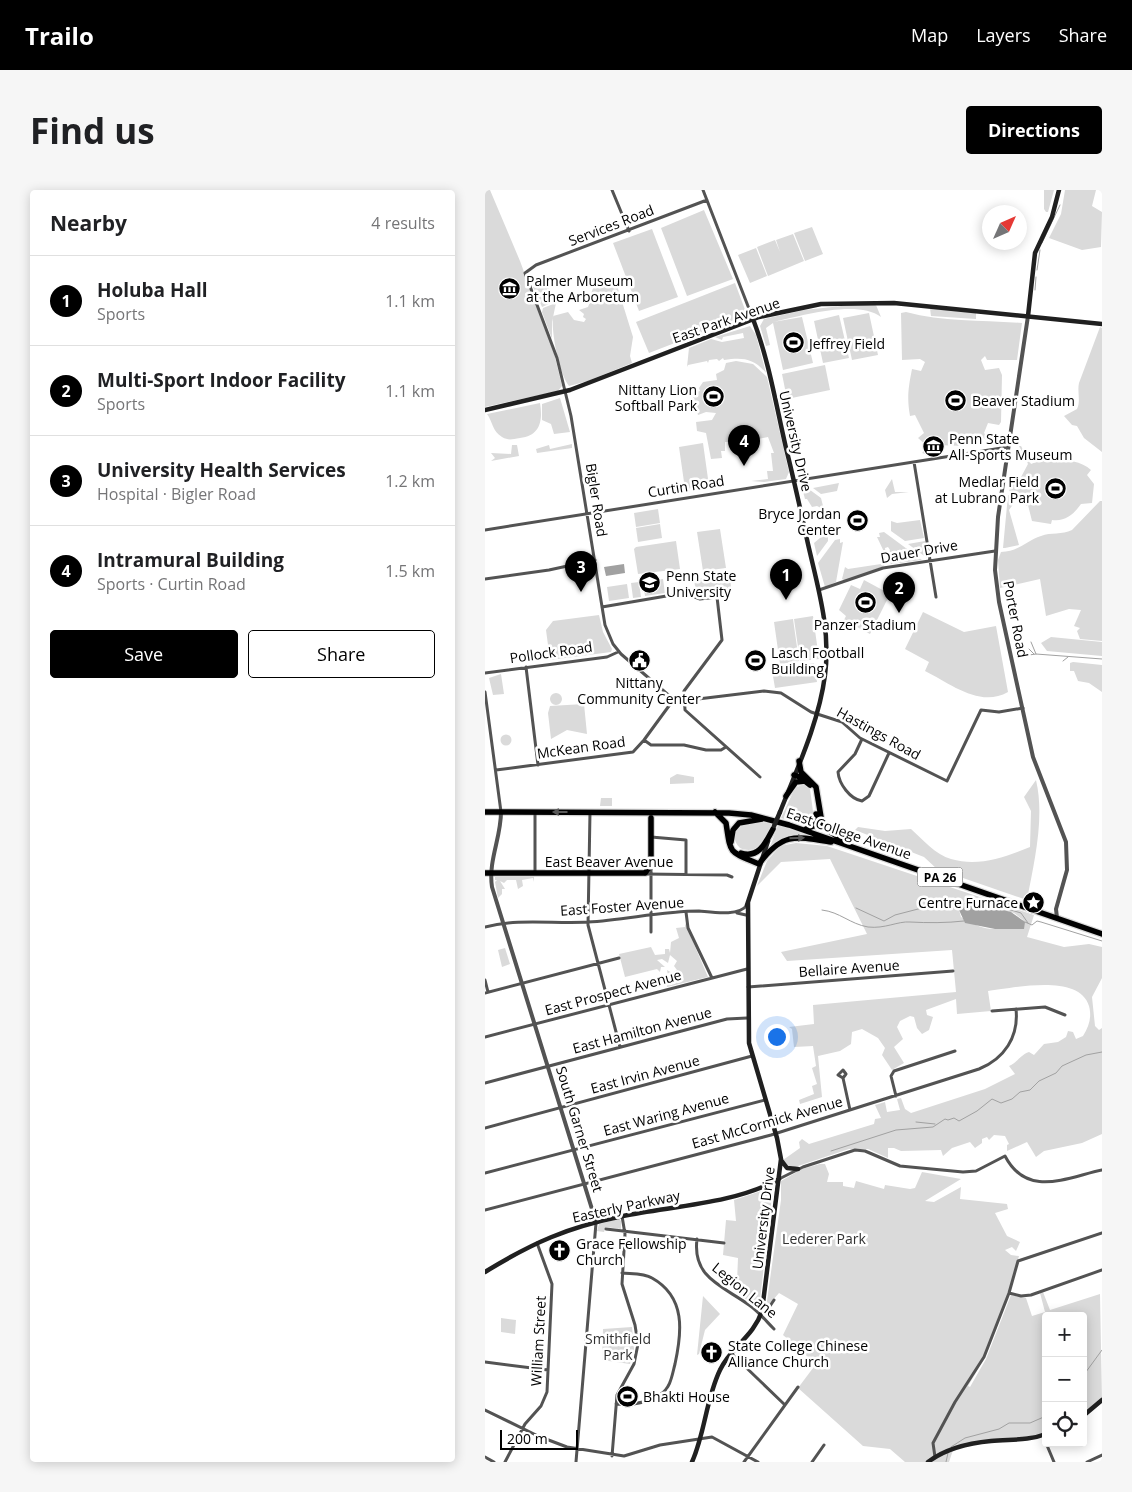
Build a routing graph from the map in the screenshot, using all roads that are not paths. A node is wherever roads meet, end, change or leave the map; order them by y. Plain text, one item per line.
1 (613, 190) edge
2 (703, 190) edge
3 (1060, 191) edge
4 (707, 200) junction
5 (629, 230) junction
6 (525, 273) joint
7 (1028, 316) junction
8 (753, 319) junction
9 (1102, 324) edge
10 (565, 392) junction
11 (485, 410) edge
12 (1008, 447) junction
13 (914, 462) junction
14 (794, 481) junction
15 (588, 513) junction
16 (485, 530) edge
17 (995, 551) junction
18 (595, 560) junction
19 (930, 560) junction
20 (485, 579) edge
21 (819, 590) junction
22 (936, 597) dead end
23 (602, 607) junction
24 (618, 652) junction
25 (526, 667) junction
26 (485, 673) edge
27 (485, 692) edge
28 (674, 699) junction
29 (684, 700) junction
30 (1023, 708) junction
31 (817, 714) junction
32 (644, 740) junction
33 (862, 740) junction
34 (726, 747) junction
35 (889, 753) junction
36 (799, 761) junction
37 (538, 765) junction
38 (496, 770) junction
39 (794, 775) junction
40 (760, 777) dead end
41 (809, 780) junction
42 (786, 796) junction
43 (644, 811) junction
44 (668, 811) junction
45 (485, 812) edge
46 (501, 812) junction
47 (535, 812) junction
48 (590, 812) junction
49 (715, 812) junction
50 (729, 813) junction
51 (651, 818) junction
52 (773, 825) junction
53 (802, 829) junction
54 (651, 837) junction
55 (731, 842) junction
56 (849, 846) junction
57 (857, 848) junction
58 (759, 864) junction
59 (651, 865) junction
60 (488, 872) edge
61 (535, 873) junction
62 (589, 874) junction
63 (642, 874) junction
64 (651, 874) junction
65 (686, 874) junction
66 (732, 878) dead end
67 (747, 904) junction
68 (686, 912) junction
69 (732, 912) junction
70 (650, 915) junction
71 (746, 915) junction
72 (1057, 918) junction
73 (503, 922) junction
74 (588, 922) junction
75 (485, 927) edge
76 (747, 931) junction
77 (651, 932) dead end
78 (1102, 934) edge
79 (619, 958) dead end
80 (598, 963) junction
81 (747, 969) junction
82 (953, 971) dead end
83 (712, 978) junction
84 (485, 980) edge
85 (522, 983) junction
86 (747, 987) junction
87 (487, 992) edge
88 (609, 1005) junction
89 (1016, 1009) junction
90 (992, 1011) dead end
91 (1065, 1015) dead end
92 (747, 1018) junction
93 (535, 1024) junction
94 (485, 1037) edge
95 (620, 1047) junction
96 (955, 1051) dead end
97 (752, 1056) junction
98 (548, 1066) junction
99 (843, 1078) dead end
100 (485, 1082) edge
101 (896, 1096) junction
102 (765, 1100) junction
103 (561, 1108) junction
104 (850, 1110) junction
105 (485, 1128) edge
106 (776, 1133) junction
107 (574, 1150) junction
108 (1011, 1154) dead end
109 (1005, 1156) junction
110 (781, 1159) junction
111 (798, 1169) junction
112 (1102, 1170) edge
113 (485, 1173) edge
114 (779, 1179) junction
115 (585, 1184) junction
116 (485, 1210) edge
117 (622, 1216) junction
118 (596, 1222) junction
119 (606, 1229) dead end
120 (625, 1231) junction
121 (1102, 1233) edge
122 (697, 1239) junction
123 (537, 1242) junction
124 (724, 1243) dead end
125 (1102, 1270) edge
126 (485, 1272) edge
127 (622, 1273) junction
128 (1009, 1293) junction
129 (774, 1300) dead end
130 (761, 1314) junction
131 (774, 1329) dead end
132 (732, 1354) junction
133 (485, 1362) edge
134 (547, 1370) junction
135 (798, 1387) dead end
136 (1102, 1400) edge
137 (616, 1404) junction
138 (785, 1405) junction
139 (485, 1410) edge
140 (1087, 1413) edge
141 (523, 1428) junction
142 (1042, 1436) edge
143 (701, 1437) junction
144 (824, 1445) dead end
145 (1048, 1447) edge
146 (579, 1449) junction
147 (749, 1455) junction
148 (1102, 1455) edge
149 (612, 1456) junction
150 (485, 1457) edge
151 (935, 1457) junction
152 (494, 1462) edge
153 (505, 1462) edge
154 (576, 1462) edge
155 (692, 1462) edge
156 (744, 1462) edge
157 (758, 1462) edge
158 (812, 1462) edge
159 (928, 1462) edge
160 (1054, 1462) edge
161 (1087, 1462) edge

1 - 5 street
2 - 4 street, University Drive
3 - 7 main road
4 - 5 street, Services Road
4 - 8 street, University Drive
5 - 6 street, Services Road
6 - 10 street, Bigler Road
7 - 8 main road, East Park Avenue
7 - 9 main road, East Park Avenue
7 - 12 street, Porter Road
8 - 10 main road, East Park Avenue
8 - 14 main road, University Drive
10 - 11 main road, East Park Avenue
10 - 15 street, Bigler Road
12 - 13 street, Curtin Road
12 - 17 street, Porter Road
13 - 14 street, Curtin Road
13 - 19 street
14 - 15 street, Curtin Road
14 - 21 main road, University Drive
15 - 16 street, Curtin Road
15 - 18 street, Bigler Road
17 - 19 street, Dauer Drive
17 - 30 street, Porter Road
18 - 20 street
18 - 23 street, Bigler Road
19 - 21 street, Dauer Drive
19 - 22 street
21 - 31 main road, University Drive
23 - 24 street, Bigler Road
23 - 29 street
24 - 25 street, Pollock Road
24 - 28 street, Bigler Road
25 - 26 street, Pollock Road
25 - 37 street
27 - 38 street
28 - 29 street
28 - 32 street, McKean Road
29 - 31 street, Hastings Road
29 - 34 street
30 - 35 street, Hastings Road
30 - 72 street, Porter Road
31 - 33 street, Hastings Road
31 - 36 main road, University Drive
32 - 34 street
32 - 37 street, McKean Road
33 - 35 street, Hastings Road
33 - 35 street
34 - 40 street
36 - 39 main road, University Drive
36 - 41 main road
37 - 38 street, McKean Road
38 - 46 street
39 - 41 main road
39 - 42 main road, University Drive
41 - 57 main road
42 - 52 main road, University Drive, bridge
42 - 53 main road
43 - 44 main road, East College Avenue / PA 26
43 - 48 main road, East College Avenue / PA 26
43 - 51 main road
44 - 49 main road, East College Avenue / PA 26
44 - 51 main road, East College Avenue / PA 26
45 - 46 main road, East College Avenue / PA 26
46 - 47 main road, East College Avenue / PA 26
46 - 60 street, South Garner Street
48 -> 47 main road, East College Avenue / PA 26
47 - 61 street
48 - 62 street
49 - 50 main road, East College Avenue / PA 26
49 - 58 main road
50 - 52 main road, East College Avenue / PA 26
50 - 55 main road
51 - 54 main road
52 - 53 main road, East College Avenue / PA 26
52 - 55 main road
52 - 55 main road
52 - 58 main road, University Drive
53 - 56 main road, East College Avenue / PA 26
54 - 59 main road
54 - 65 street
56 - 57 main road, East College Avenue / PA 26
58 -> 56 main road
57 - 72 main road, East College Avenue / PA 26
58 - 67 main road, University Drive
59 - 63 main road
59 - 64 street
60 - 61 main road, East Beaver Avenue
60 - 73 street, South Garner Street
61 - 62 main road, East Beaver Avenue
62 - 63 main road, East Beaver Avenue
62 - 74 street
63 - 64 street, East Beaver Avenue
64 - 65 street, East Beaver Avenue
64 - 70 street
65 - 66 street, East Beaver Avenue
67 - 69 street, East Foster Avenue
67 - 71 main road, University Drive
67 - 76 main road, University Drive
68 - 69 street, East Foster Avenue
68 - 70 street, East Foster Avenue
68 - 83 street
69 - 71 street, East Foster Avenue
70 - 74 street, East Foster Avenue
70 - 77 street
71 - 76 main road, University Drive
72 - 78 main road, East College Avenue / PA 26
73 - 74 street, East Foster Avenue
73 - 75 street, East Foster Avenue
73 - 85 street, South Garner Street
74 - 80 street
76 - 81 main road, University Drive
79 - 80 street
80 - 85 street
80 - 88 street
81 - 83 street, East Prospect Avenue
81 - 86 main road, University Drive
82 - 86 street, Bellaire Avenue
83 - 88 street, East Prospect Avenue
84 - 87 street
85 - 87 street
85 - 93 street, South Garner Street
86 - 92 main road, University Drive
88 - 93 street, East Prospect Avenue
88 - 95 street
89 - 90 street
89 - 91 street
89 - 101 street, East McCormick Avenue
92 - 95 street, East Hamilton Avenue
92 - 97 main road, University Drive
93 - 94 street, East Prospect Avenue
93 - 98 street, South Garner Street
95 - 98 street, East Hamilton Avenue
96 - 101 street
97 - 102 main road, University Drive
97 - 103 street, East Irvin Avenue
98 - 100 street, East Hamilton Avenue
98 - 103 street, South Garner Street
99 - 104 street
101 - 104 street, East McCormick Avenue
102 - 106 main road, University Drive
102 - 107 street, East Waring Avenue
103 - 105 street, East Irvin Avenue
103 - 107 street, South Garner Street
104 - 106 street, East McCormick Avenue
106 - 110 main road, University Drive
106 - 115 street, East McCormick Avenue
107 - 113 street, East Waring Avenue
107 - 115 street, South Garner Street
108 - 109 street
109 - 111 street
109 - 112 street
110 - 111 main road
110 - 114 main road, University Drive
111 - 114 street
114 - 117 main road, Easterly Parkway
114 - 130 main road, University Drive
115 - 116 street, East McCormick Avenue
115 - 118 street, South Garner Street
117 - 118 main road, Easterly Parkway
117 - 120 street
118 - 123 main road, Easterly Parkway
118 - 146 street, South Garner Street
119 - 120 street
120 - 122 street
120 - 127 street
121 - 128 street
122 - 124 street
122 - 130 street, Legion Lane
123 - 126 main road, Easterly Parkway
123 - 134 street, William Street
125 - 128 street
127 - 137 street
127 - 137 street
128 - 151 street
129 - 130 street
130 - 131 street, Legion Lane
130 - 132 main road, University Drive
132 - 138 street
132 - 143 main road, University Drive
133 - 134 street
134 - 141 street, William Street
135 - 138 street
136 - 140 main road
137 - 149 street
138 - 147 street
139 - 141 street
141 - 146 street
141 - 153 street, William Street
142 - 151 main road
143 - 147 street
143 - 149 street
143 - 155 main road, University Drive
144 - 158 street
145 - 160 street
146 - 149 street
146 - 154 street, South Garner Street
147 - 156 street
147 - 157 street
148 - 161 street
150 - 152 street
151 - 159 main road

